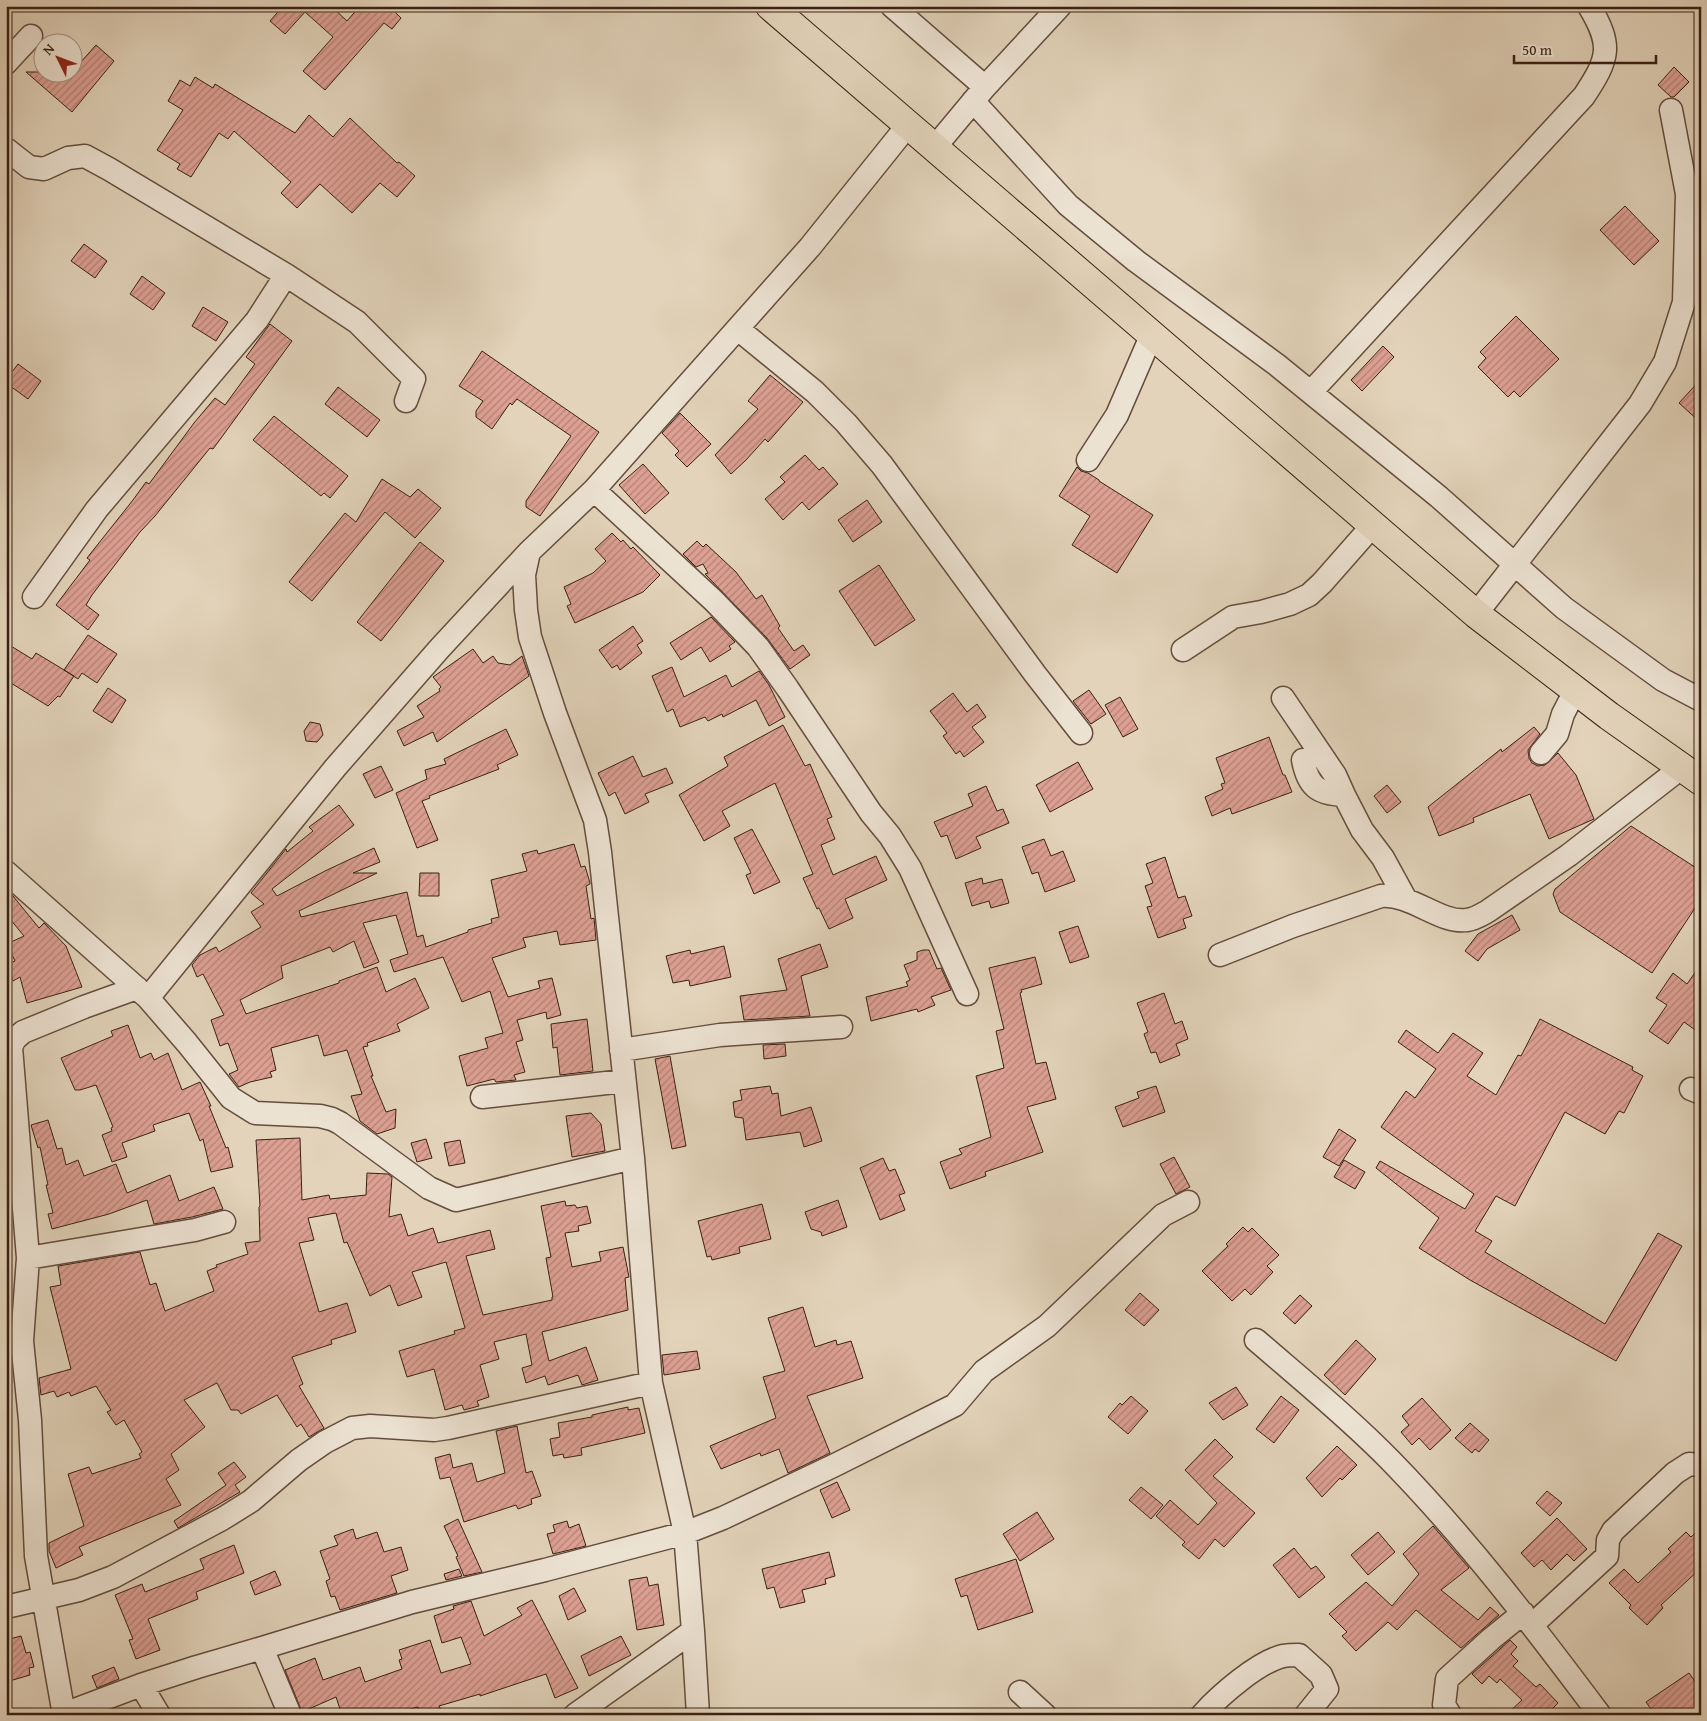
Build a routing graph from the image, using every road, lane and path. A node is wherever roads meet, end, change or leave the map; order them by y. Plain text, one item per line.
1 (770, 6) edge
2 (892, 6) edge
3 (1060, 6) edge
4 (1588, 6) edge
5 (31, 36) dead end
6 (6, 63) edge
7 (979, 94) junction
8 (1670, 110) dead end
9 (908, 124) junction
10 (935, 147) junction
11 (6, 149) edge
12 (286, 274) junction
13 (738, 328) junction
14 (1152, 334) junction
15 (1311, 392) junction
16 (406, 401) dead end
17 (1088, 460) dead end
18 (594, 490) junction
19 (1373, 525) junction
20 (529, 552) junction
21 (1515, 564) junction
22 (34, 597) dead end
23 (1476, 614) junction
24 (1183, 650) dead end
25 (1575, 691) junction
26 (1283, 698) dead end
27 (1701, 700) edge
28 (1081, 732) dead end
29 (1541, 753) dead end
30 (1303, 760) dead end
31 (1691, 774) edge
32 (1344, 795) junction
33 (6, 872) edge
34 (1406, 900) junction
35 (1220, 955) dead end
36 (143, 993) junction
37 (967, 994) dead end
38 (841, 1027) dead end
39 (620, 1050) junction
40 (624, 1081) junction
41 (482, 1096) dead end
42 (634, 1158) junction
43 (1188, 1202) dead end
44 (224, 1222) dead end
45 (28, 1258) junction
46 (1256, 1340) dead end
47 (14, 1344) edge
48 (651, 1383) junction
49 (1701, 1465) edge
50 (685, 1533) junction
51 (44, 1599) junction
52 (6, 1607) edge
53 (1527, 1619) junction
54 (693, 1632) junction
55 (262, 1648) junction
56 (141, 1685) junction
57 (1020, 1692) dead end
58 (64, 1714) edge
59 (159, 1715) edge
60 (290, 1715) edge
61 (576, 1715) edge
62 (698, 1715) edge
63 (1045, 1715) edge
64 (1202, 1715) edge
65 (1306, 1715) edge
66 (1450, 1715) edge
67 (1600, 1715) edge

1 - 9 highway
2 - 7 street
3 - 7 street
4 - 15 street
5 - 6 street
7 - 10 street
7 - 15 street
8 - 21 street
9 - 10 highway
9 - 13 street
10 - 14 highway
11 - 12 street
12 - 16 street
12 - 22 street
13 - 18 street
13 - 28 street
14 - 17 street
14 - 19 highway
15 - 21 street
18 - 20 street
18 - 37 street
19 - 23 highway
19 - 24 street
20 - 36 street
20 - 39 street
21 - 23 street
21 - 27 street
23 - 25 highway
25 - 29 street
25 - 31 highway
26 - 32 street
30 - 32 street
31 - 34 street
32 - 34 street
33 - 36 street
34 - 35 street
36 - 42 street
36 - 45 street
38 - 39 street
39 - 40 street
40 - 41 street
40 - 42 street
42 - 48 street
43 - 50 street
44 - 45 street
45 - 47 street
46 - 53 street
47 - 51 street
48 - 50 street
48 - 51 street
49 - 53 street
50 - 54 street
50 - 55 street
51 - 52 street
51 - 58 street
53 - 66 street
53 - 67 street
54 - 61 street
54 - 62 street
55 - 56 street
55 - 60 street
56 - 58 street
56 - 59 street
57 - 63 street
64 - 65 street

